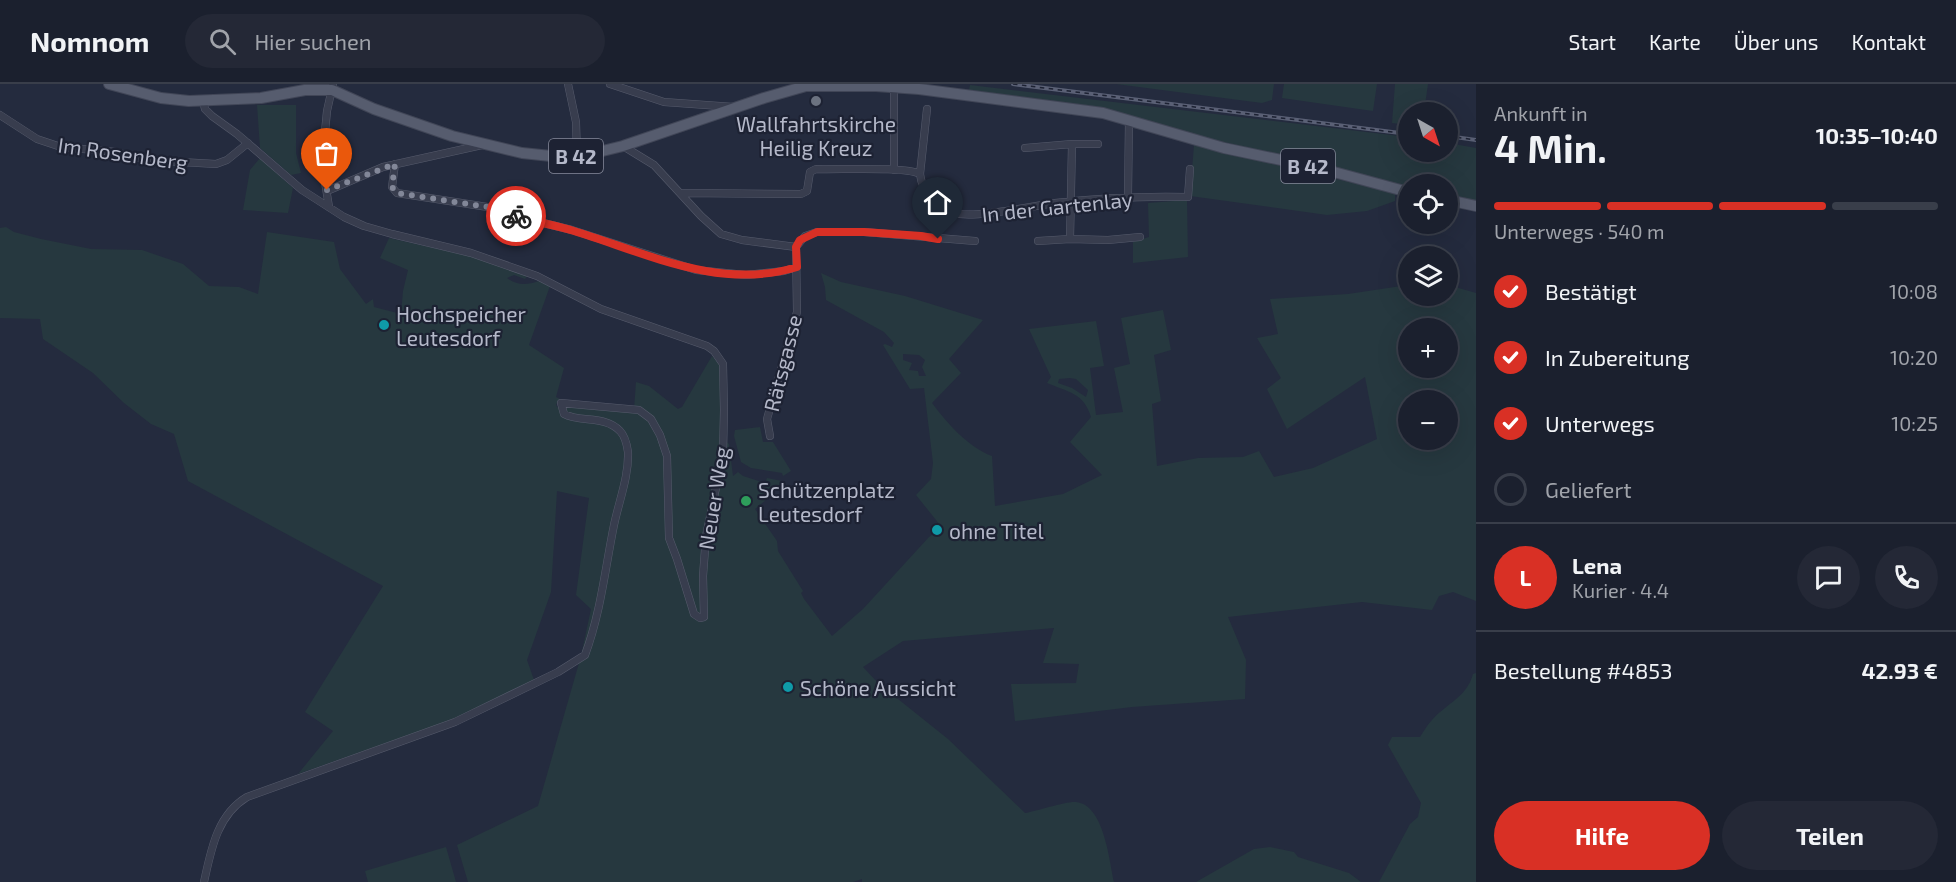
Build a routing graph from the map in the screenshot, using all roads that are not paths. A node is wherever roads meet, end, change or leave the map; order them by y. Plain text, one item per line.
1 (109, 84) edge
2 (568, 84) edge
3 (610, 84) edge
4 (819, 84) edge
5 (304, 87) edge
6 (332, 87) edge
7 (894, 87) junction
8 (203, 101) junction
9 (736, 108) junction
10 (927, 109) dead end
11 (0, 115) edge
12 (1129, 120) junction
13 (248, 143) junction
14 (1072, 144) junction
15 (1098, 144) dead end
16 (482, 145) junction
17 (623, 146) junction
18 (1025, 148) dead end
19 (578, 156) junction
20 (395, 164) junction
21 (1190, 169) dead end
22 (894, 170) junction
23 (920, 174) junction
24 (1398, 189) edge
25 (327, 190) junction
26 (681, 193) junction
27 (1128, 196) junction
28 (1071, 201) junction
29 (1458, 202) edge
30 (1476, 206) edge
31 (328, 207) junction
32 (1140, 237) dead end
33 (1070, 239) junction
34 (975, 241) dead end
35 (1038, 241) dead end
36 (796, 247) junction
37 (797, 267) junction
38 (770, 436) dead end
39 (204, 882) edge

1 - 8 main road, B 42
2 - 19 street
3 - 9 street
4 - 7 main road, B 42
4 - 9 main road, B 42
5 - 6 main road, B 42
5 - 8 main road, B 42
6 - 16 main road, B 42
6 - 25 street
7 - 12 main road, B 42
7 - 22 street
8 - 13 street, Neuer Weg
9 - 17 main road, B 42
10 - 23 street
11 - 13 street, Im Rosenberg
12 - 24 main road, B 42
12 - 27 street
13 - 31 street, Neuer Weg
14 - 15 street
14 - 18 street
14 - 28 street
16 - 19 main road, B 42
16 - 20 street
17 - 19 main road, B 42
17 - 26 street
20 - 25 street
20 - 37 street
21 - 27 street, In der Gartenlay
22 - 23 street
22 - 26 street
23 - 28 street, In der Gartenlay
25 - 31 street
26 - 36 street
27 - 28 street, In der Gartenlay
28 - 33 street
29 - 30 main road
31 - 39 street, Neuer Weg
32 - 33 street
33 - 35 street
34 - 36 street
36 - 37 street, Rätsgasse
37 - 38 street, Rätsgasse

